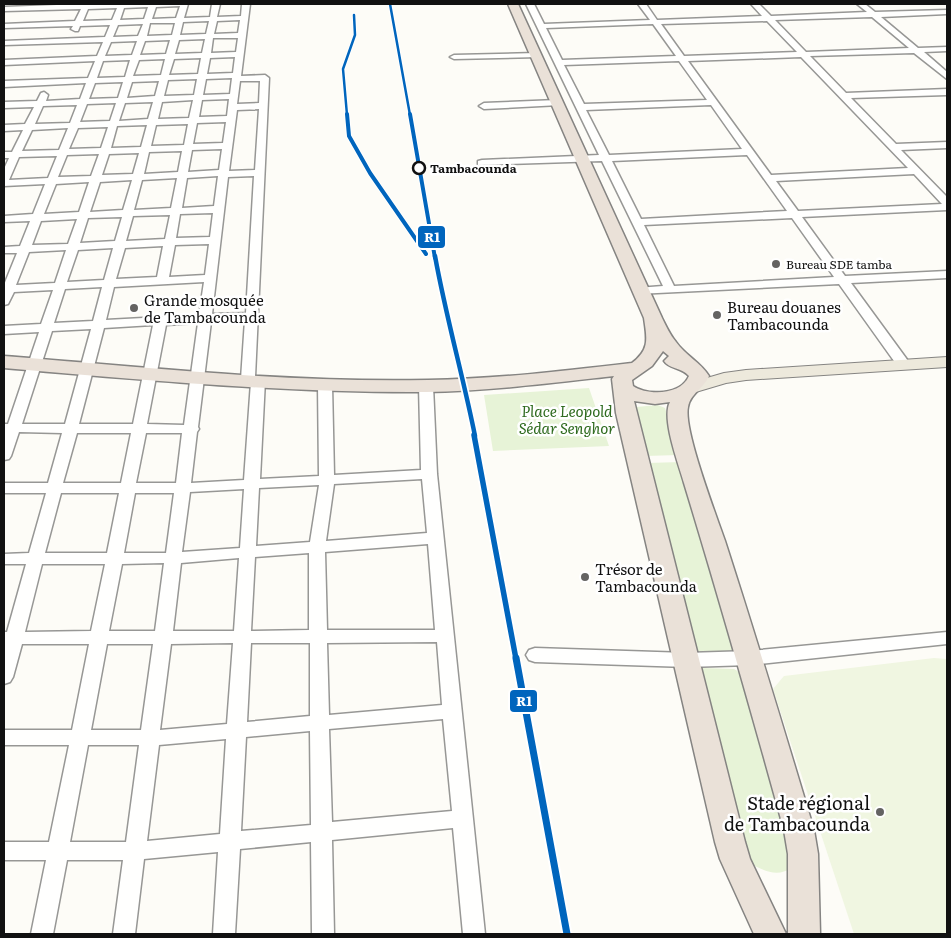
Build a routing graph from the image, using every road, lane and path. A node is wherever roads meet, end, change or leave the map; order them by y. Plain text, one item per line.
1 (153, 4) edge
2 (183, 4) edge
3 (216, 4) edge
4 (246, 4) edge
5 (513, 4) edge
6 (530, 4) edge
7 (642, 4) edge
8 (755, 4) edge
9 (861, 4) edge
10 (86, 5) edge
11 (122, 5) edge
12 (28, 6) edge
13 (4, 10) edge
14 (947, 12) edge
15 (874, 15) junction
16 (244, 18) junction
17 (769, 18) junction
18 (213, 19) junction
19 (179, 20) junction
20 (148, 21) junction
21 (115, 22) junction
22 (656, 22) junction
23 (78, 23) junction
24 (16, 25) junction
25 (4, 26) edge
26 (541, 26) junction
27 (242, 34) junction
28 (209, 36) junction
29 (175, 37) junction
30 (142, 38) junction
31 (108, 39) junction
32 (70, 40) junction
33 (4, 44) edge
34 (947, 49) edge
35 (916, 50) junction
36 (240, 54) junction
37 (804, 54) junction
38 (206, 55) junction
39 (536, 55) junction
40 (170, 56) junction
41 (136, 57) junction
42 (454, 58) dead end
43 (101, 59) junction
44 (682, 59) junction
45 (4, 62) edge
46 (559, 63) junction
47 (55, 71) junction
48 (202, 76) junction
49 (947, 76) edge
50 (237, 77) junction
51 (164, 78) junction
52 (128, 79) junction
53 (92, 80) junction
54 (4, 84) edge
55 (947, 92) edge
56 (234, 96) junction
57 (844, 96) junction
58 (198, 97) junction
59 (158, 99) junction
60 (122, 100) junction
61 (83, 102) junction
62 (713, 102) junction
63 (557, 103) junction
64 (40, 104) junction
65 (4, 105) edge
66 (263, 106) junction
67 (484, 106) dead end
68 (580, 107) junction
69 (233, 108) junction
70 (232, 119) junction
71 (193, 121) junction
72 (152, 122) junction
73 (114, 124) junction
74 (74, 126) junction
75 (28, 127) junction
76 (4, 128) edge
77 (947, 145) edge
78 (228, 146) junction
79 (188, 147) junction
80 (894, 147) junction
81 (145, 149) junction
82 (105, 151) junction
83 (749, 152) junction
84 (63, 153) junction
85 (4, 155) edge
86 (15, 155) junction
87 (606, 158) junction
88 (582, 159) junction
89 (482, 163) dead end
90 (917, 171) junction
91 (260, 173) junction
92 (225, 174) junction
93 (183, 175) junction
94 (138, 177) junction
95 (96, 178) junction
96 (768, 178) junction
97 (52, 180) junction
98 (4, 181) edge
99 (947, 203) edge
100 (947, 207) edge
101 (220, 209) junction
102 (176, 211) junction
103 (128, 213) junction
104 (794, 214) junction
105 (83, 215) junction
106 (37, 218) junction
107 (4, 219) edge
108 (637, 222) junction
109 (216, 240) junction
110 (170, 242) junction
111 (119, 245) junction
112 (73, 247) junction
113 (24, 249) junction
114 (4, 250) edge
115 (947, 274) edge
116 (211, 278) junction
117 (842, 280) junction
118 (162, 281) junction
119 (109, 284) junction
120 (60, 286) junction
121 (670, 289) junction
122 (641, 291) junction
123 (5, 293) edge
124 (251, 316) junction
125 (653, 318) junction
126 (206, 319) junction
127 (160, 321) junction
128 (98, 325) junction
129 (46, 328) junction
130 (4, 330) edge
131 (4, 362) edge
132 (947, 362) edge
133 (34, 364) junction
134 (904, 365) junction
135 (86, 368) junction
136 (150, 372) junction
137 (746, 375) joint
138 (199, 376) junction
139 (688, 377) junction
140 (631, 378) junction
141 (253, 380) junction
142 (325, 385) junction
143 (426, 386) junction
144 (8, 428) edge
145 (70, 428) junction
146 (139, 428) junction
147 (192, 429) junction
148 (4, 456) edge
149 (429, 474) junction
150 (327, 480) junction
151 (251, 485) junction
152 (4, 488) edge
153 (54, 488) junction
154 (128, 488) junction
155 (184, 488) junction
156 (435, 538) junction
157 (317, 547) junction
158 (247, 552) junction
159 (114, 558) junction
160 (175, 558) junction
161 (4, 559) edge
162 (35, 559) junction
163 (242, 636) junction
164 (319, 636) junction
165 (445, 636) junction
166 (99, 637) junction
167 (164, 637) junction
168 (9, 638) edge
169 (947, 638) edge
170 (535, 655) dead end
171 (750, 658) junction
172 (687, 660) junction
173 (4, 677) edge
174 (452, 711) junction
175 (320, 722) junction
176 (236, 730) junction
177 (4, 738) edge
178 (80, 738) junction
179 (150, 738) junction
180 (463, 818) junction
181 (322, 832) junction
182 (230, 841) junction
183 (4, 851) edge
184 (58, 851) junction
185 (135, 851) junction
186 (42, 934) edge
187 (124, 934) edge
188 (224, 934) edge
189 (323, 934) edge
190 (474, 934) edge
191 (770, 934) edge
192 (804, 934) edge

1 - 2 street
1 - 11 street
1 - 20 street
2 - 19 street
3 - 18 street
4 - 16 street
5 - 39 highway
6 - 26 street
7 - 22 street
8 - 17 street
9 - 15 street
10 - 11 street
10 - 12 street
10 - 23 street
11 - 21 street
12 - 13 street
12 - 24 street
14 - 15 street
15 - 17 street
15 - 35 street
16 - 18 street
16 - 27 street
17 - 22 street
17 - 37 street
18 - 19 street
18 - 28 street
19 - 20 street
19 - 29 street
20 - 21 street
20 - 30 street
21 - 23 street
21 - 31 street
22 - 26 street
22 - 44 street
23 - 24 street
23 - 32 street
24 - 25 street
24 - 33 street
26 - 46 street
27 - 28 street
27 - 36 street
28 - 29 street
28 - 38 street
29 - 30 street
29 - 40 street
30 - 31 street
30 - 41 street
31 - 32 street
31 - 43 street
32 - 33 street
32 - 47 street
34 - 35 street
35 - 37 street
35 - 49 street
36 - 38 street
36 - 50 street
37 - 44 street
37 - 57 street
38 - 40 street
38 - 48 street
39 - 42 street
39 - 63 highway
40 - 41 street
40 - 51 street
41 - 43 street
41 - 52 street
43 - 47 street
43 - 53 street
44 - 46 street
44 - 62 street
45 - 47 street
46 - 68 street
47 - 53 street
47 - 54 street
47 - 64 street
48 - 50 street
48 - 51 street
48 - 58 street
50 - 56 street
50 - 66 street
51 - 52 street
51 - 59 street
52 - 53 street
52 - 60 street
53 - 61 street
55 - 57 street
56 - 58 street
56 - 69 street
57 - 80 street
58 - 59 street
58 - 71 street
59 - 60 street
59 - 72 street
60 - 61 street
60 - 73 street
61 - 64 street
61 - 74 street
62 - 68 street
62 - 83 street
63 - 67 street
63 - 88 highway
64 - 65 street
64 - 75 street
66 - 69 street
66 - 91 street
68 - 87 street
69 - 70 street
70 - 71 street
70 - 78 street
71 - 72 street
71 - 79 street
72 - 73 street
72 - 81 street
73 - 74 street
73 - 82 street
74 - 75 street
74 - 84 street
75 - 76 street
75 - 86 street
77 - 80 street
78 - 79 street
78 - 92 street
79 - 81 street
79 - 93 street
80 - 90 street
81 - 82 street
81 - 94 street
82 - 84 street
82 - 95 street
83 - 87 street
83 - 96 street
84 - 86 street
84 - 97 street
85 - 86 street
86 - 98 street
87 - 88 street
87 - 108 street
88 - 89 street
88 - 122 highway
90 - 96 street
90 - 99 street
91 - 92 street
91 - 124 street
92 - 93 street
92 - 101 street
93 - 94 street
93 - 102 street
94 - 95 street
94 - 103 street
95 - 97 street
95 - 105 street
96 - 104 street
97 - 98 street
97 - 106 street
100 - 104 street
101 - 102 street
101 - 109 street
102 - 103 street
102 - 110 street
103 - 105 street
103 - 111 street
104 - 108 street
104 - 117 street
105 - 106 street
105 - 112 street
106 - 107 street
106 - 113 street
108 - 121 street
109 - 110 street
109 - 116 street
110 - 111 street
110 - 118 street
111 - 112 street
111 - 119 street
112 - 113 street
112 - 120 street
113 - 114 street
113 - 123 street
115 - 117 street
116 - 118 street
116 - 126 street
117 - 121 street
117 - 134 street
118 - 119 street
119 - 120 street
119 - 128 street
120 - 123 street
120 - 129 street
121 - 122 street
122 - 125 highway
124 - 126 street
124 - 141 street
125 - 139 highway
125 - 140 highway
126 - 127 street
126 - 138 street
127 - 128 street
127 - 136 street
128 - 129 street
128 - 135 street
129 - 130 street
129 - 133 street
131 - 133 highway
132 - 134 main road
133 - 135 highway
133 - 144 street
134 - 137 main road
135 - 136 highway
135 - 145 street
136 - 138 highway
136 - 146 street
137 - 139 main road
138 - 141 highway
138 - 147 street
139 - 140 highway
139 - 140 highway
139 - 171 highway
140 - 143 highway
140 - 172 highway
141 - 142 highway
141 - 151 street
142 - 143 highway
142 - 150 street
143 - 149 street
144 - 145 street
144 - 148 street
145 - 146 street
145 - 153 street
146 - 147 street
146 - 154 street
147 - 155 street
149 - 150 street
149 - 156 street
150 - 151 street
150 - 157 street
151 - 155 street
151 - 158 street
152 - 153 street
153 - 154 street
153 - 162 street
154 - 155 street
154 - 159 street
155 - 160 street
156 - 157 street
156 - 165 street
157 - 158 street
157 - 164 street
158 - 160 street
158 - 163 street
159 - 160 street
159 - 162 street
159 - 166 street
160 - 167 street
161 - 162 street
162 - 168 street
163 - 164 street
163 - 167 street
163 - 176 street
164 - 165 street
164 - 175 street
165 - 174 street
166 - 167 street
166 - 168 street
166 - 178 street
167 - 179 street
168 - 173 street
169 - 171 street
170 - 172 street
171 - 172 street
171 - 192 highway
172 - 191 highway
174 - 175 street
174 - 180 street
175 - 176 street
175 - 181 street
176 - 179 street
176 - 182 street
177 - 178 street
178 - 179 street
178 - 184 street
179 - 185 street
180 - 181 street
180 - 190 street
181 - 182 street
181 - 189 street
182 - 185 street
182 - 188 street
183 - 184 street
184 - 185 street
184 - 186 street
185 - 187 street

